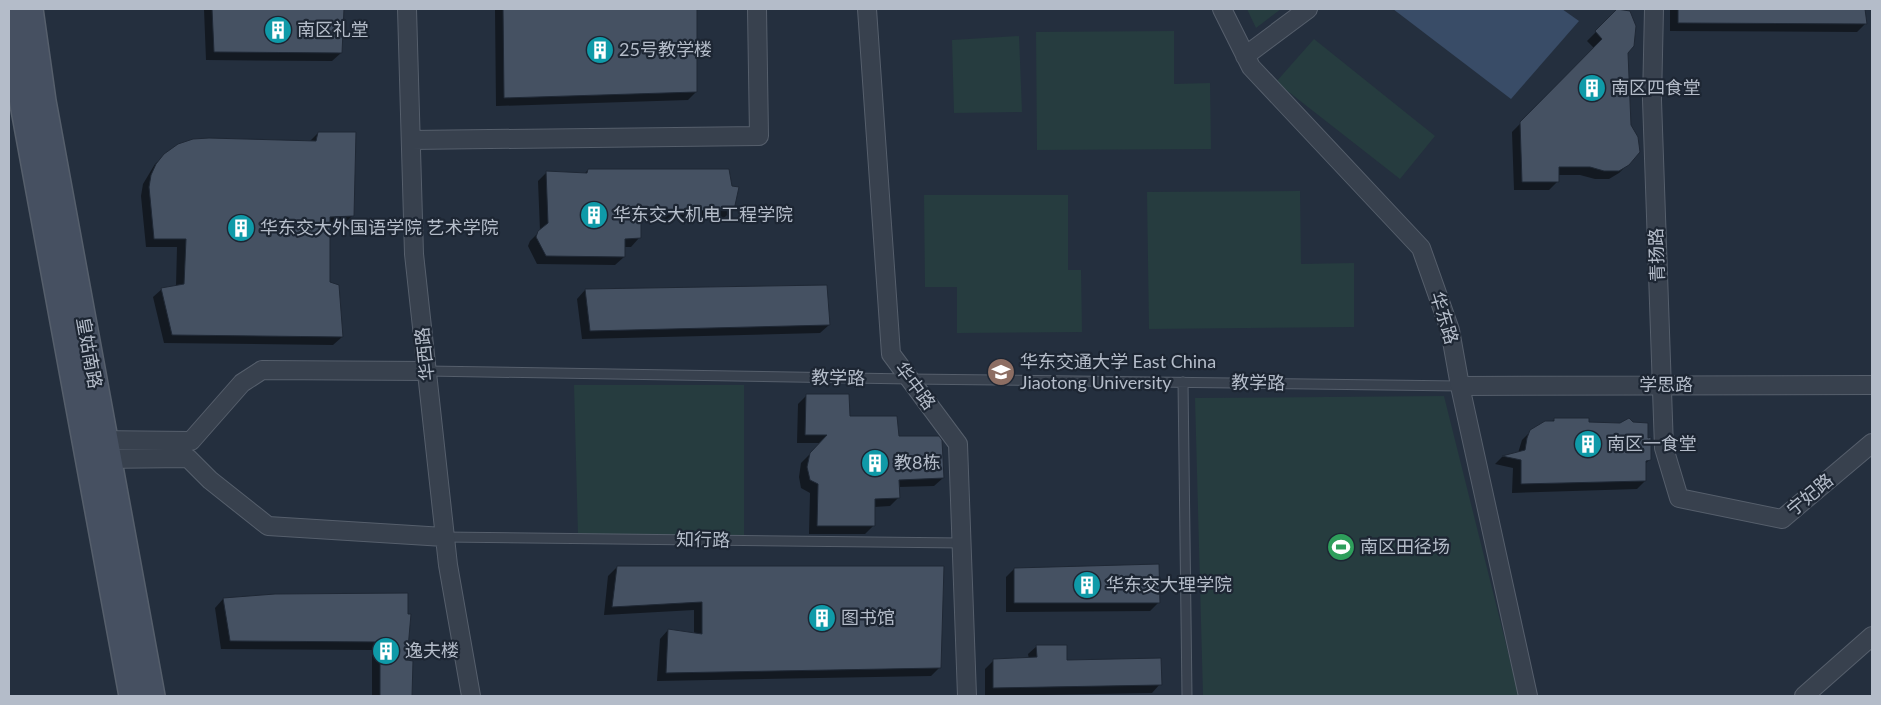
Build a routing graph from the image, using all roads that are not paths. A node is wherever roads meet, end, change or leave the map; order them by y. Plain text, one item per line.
1 (10, 9) edge
2 (30, 9) edge
3 (407, 9) edge
4 (757, 9) edge
5 (867, 9) edge
6 (1222, 9) edge
7 (1308, 9) edge
8 (1654, 9) edge
9 (1245, 56) junction
10 (411, 140) junction
11 (427, 371) junction
12 (910, 379) junction
13 (1183, 382) junction
14 (1872, 384) edge
15 (1662, 385) junction
16 (1460, 386) junction
17 (1872, 443) edge
18 (97, 449) junction
19 (1678, 498) joint
20 (444, 537) junction
21 (962, 543) junction
22 (1872, 636) edge
23 (132, 696) edge
24 (152, 696) edge
25 (471, 696) edge
26 (966, 696) edge
27 (1187, 696) edge
28 (1528, 696) edge
29 (1804, 696) edge

1 - 18 street, 皇姑南路
2 - 18 street, 皇姑南路
3 - 10 street, 华西路
4 - 10 street
5 - 12 street, 华中路
6 - 9 street, 华东路
7 - 9 street
8 - 15 street, 青扬路
9 - 16 street, 华东路
10 - 11 street, 华西路
11 - 12 lane, 教学路
11 - 18 street
11 - 20 street, 华西路
12 - 13 lane, 教学路
12 - 21 street, 华中路
13 - 16 lane, 教学路
13 - 27 lane
14 - 15 street, 学思路
15 - 16 street, 学思路
15 - 19 street, 青扬路
16 - 28 street, 华东路
17 - 19 street, 宁妃路
18 - 20 street
18 - 23 street, 皇姑南路
18 - 24 street, 皇姑南路
20 - 21 lane, 知行路
20 - 25 street, 华西路
21 - 26 street, 华中路
22 - 29 street

